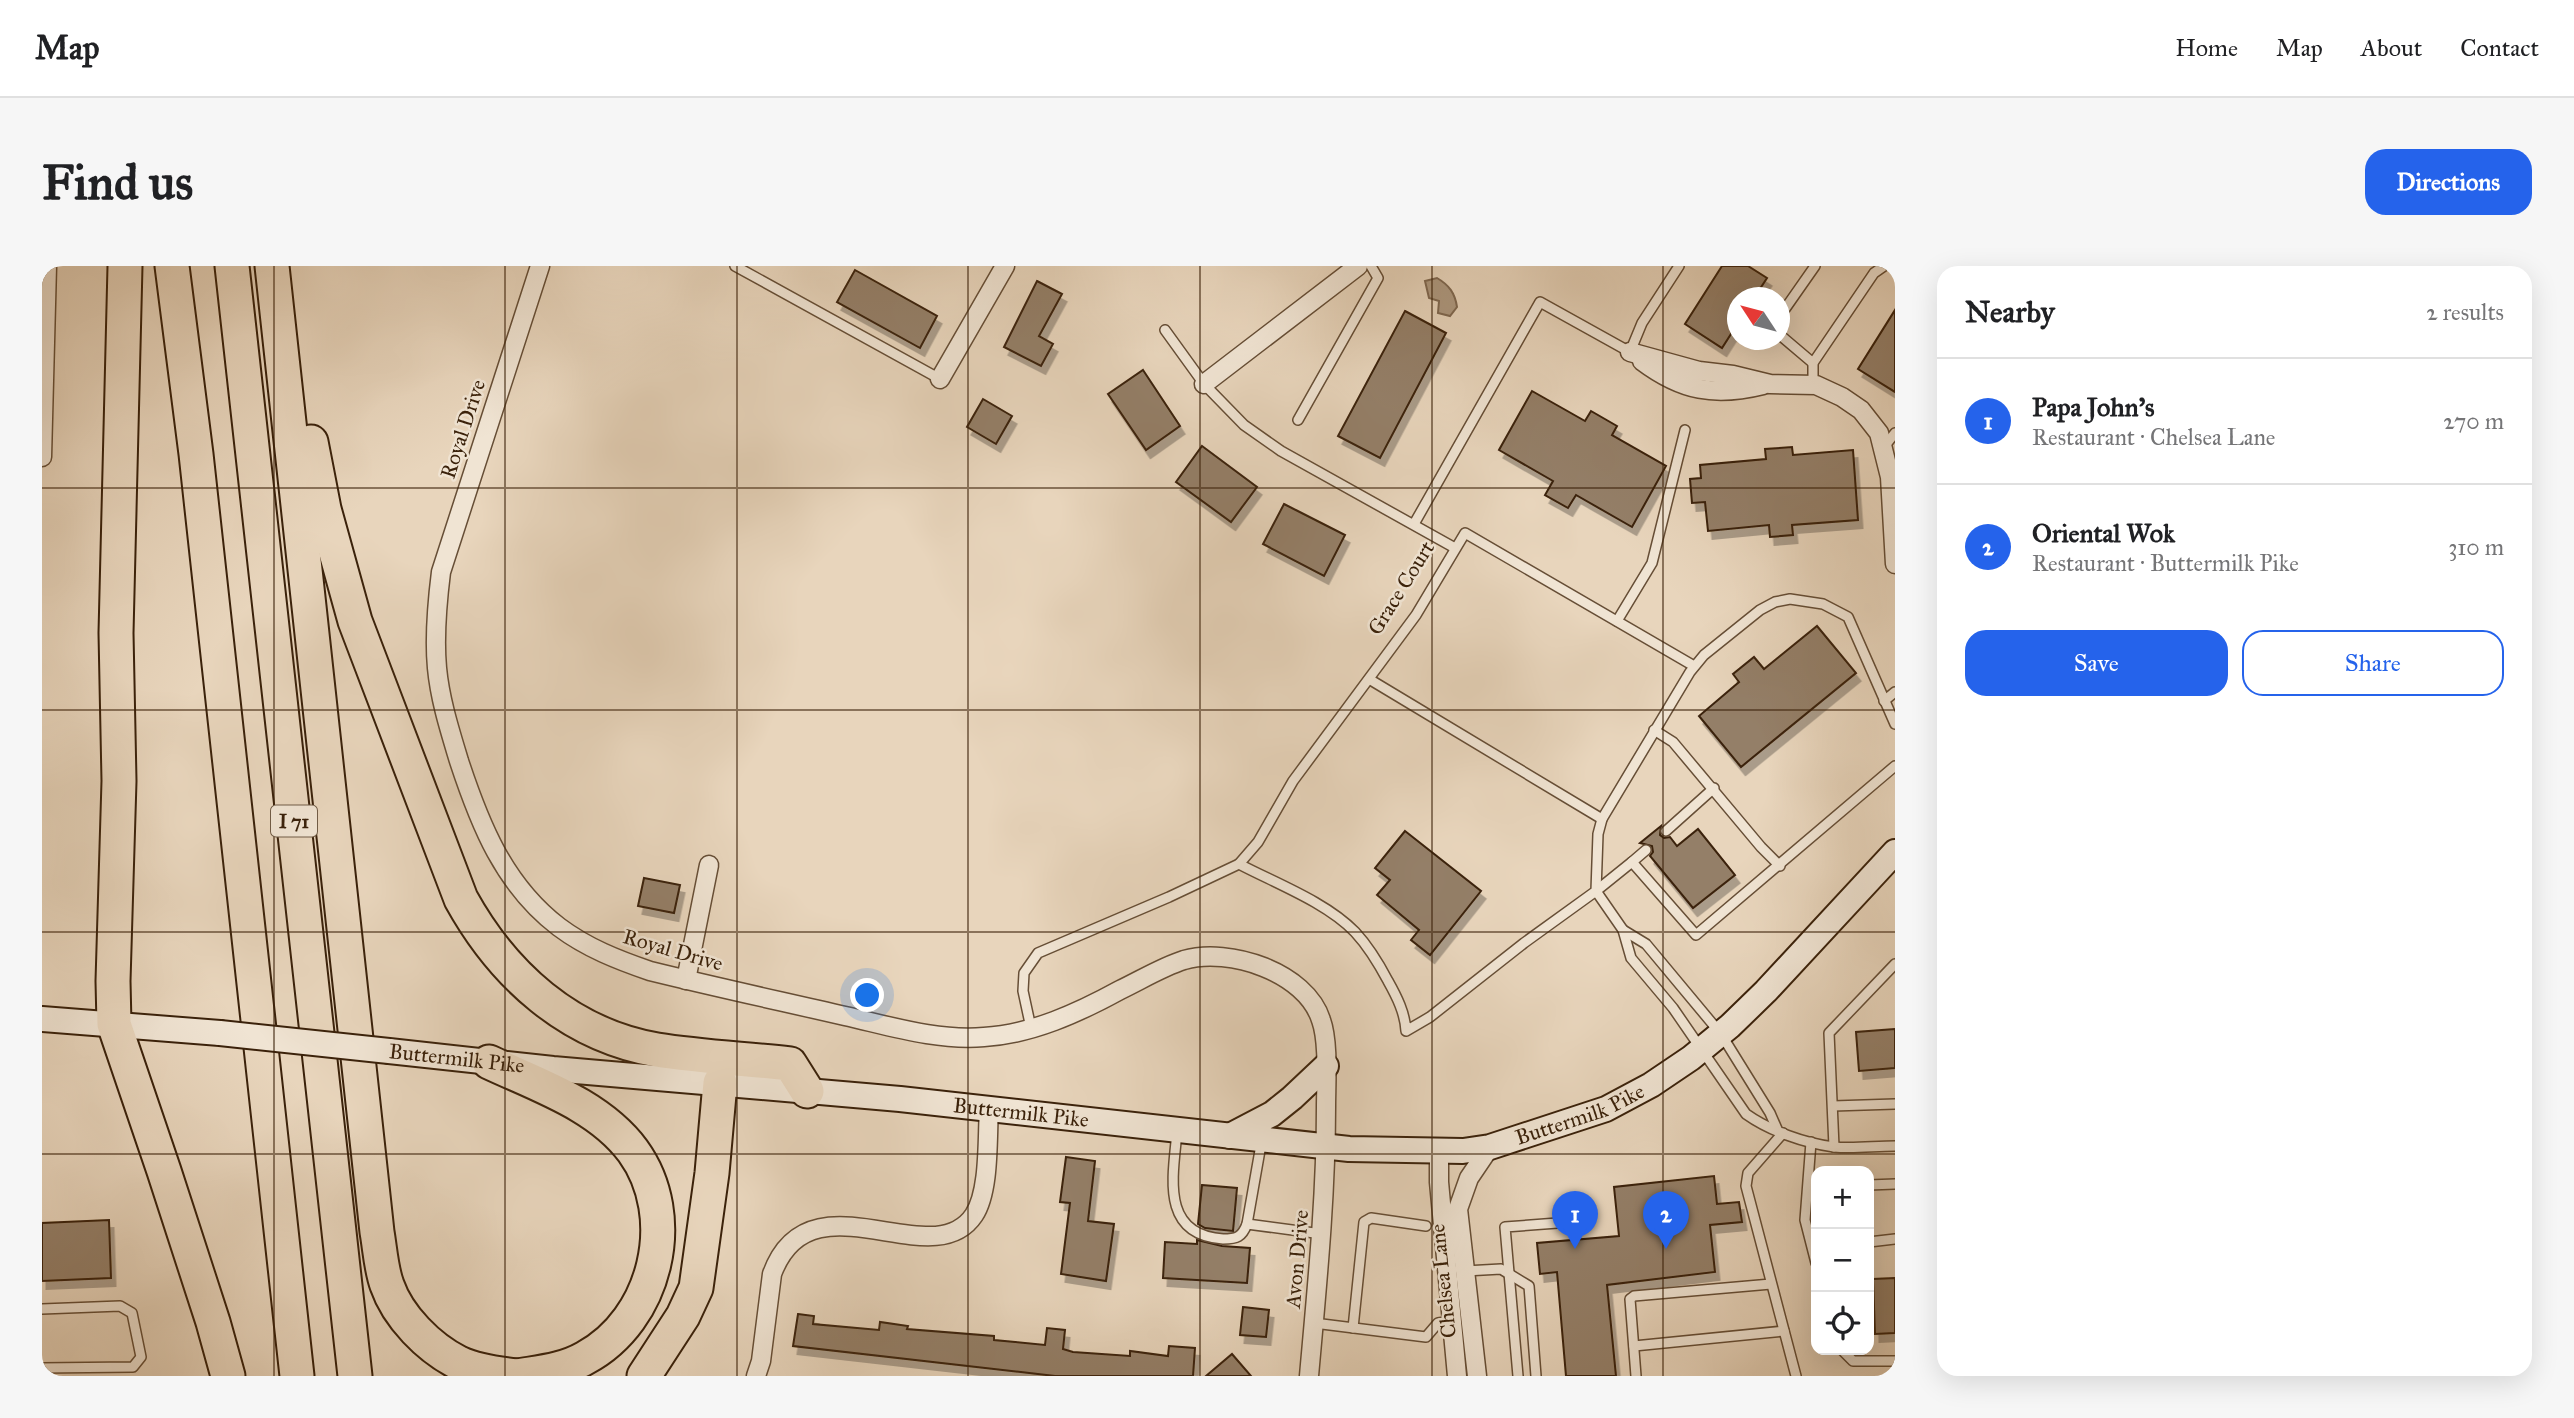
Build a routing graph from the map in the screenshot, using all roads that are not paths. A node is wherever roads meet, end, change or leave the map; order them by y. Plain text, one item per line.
1 (47, 266) edge
2 (125, 266) edge
3 (172, 266) edge
4 (232, 266) edge
5 (272, 266) edge
6 (290, 266) edge
7 (540, 266) edge
8 (735, 266) edge
9 (1005, 266) edge
10 (1358, 266) edge
11 (1371, 266) edge
12 (1679, 266) edge
13 (1815, 266) edge
14 (1884, 266) edge
15 (1790, 302) edge
16 (1165, 330) dead end
17 (1790, 343) edge
18 (1630, 352) junction
19 (1813, 363) junction
20 (940, 379) joint
21 (1204, 384) junction
22 (1813, 385) junction
23 (1298, 420) dead end
24 (1685, 430) dead end
25 (1895, 433) edge
26 (1883, 449) junction
27 (42, 457) edge
28 (1894, 502) edge
29 (1414, 524) junction
30 (1455, 548) junction
31 (1895, 564) edge
32 (1618, 621) junction
33 (1694, 666) junction
34 (1369, 679) junction
35 (1895, 692) edge
36 (1884, 701) junction
37 (1895, 724) edge
38 (1654, 730) junction
39 (1895, 766) edge
40 (1714, 788) junction
41 (1602, 819) junction
42 (1666, 831) dead end
43 (1646, 850) dead end
44 (1895, 852) edge
45 (1632, 862) junction
46 (1239, 864) junction
47 (709, 865) dead end
48 (1780, 866) junction
49 (1596, 891) junction
50 (1623, 930) junction
51 (1895, 964) edge
52 (686, 979) junction
53 (42, 1019) edge
54 (114, 1024) junction
55 (1031, 1028) junction
56 (1721, 1034) junction
57 (1701, 1050) junction
58 (489, 1062) junction
59 (1326, 1066) junction
60 (720, 1083) junction
61 (807, 1091) junction
62 (1895, 1104) edge
63 (1833, 1106) junction
64 (989, 1109) junction
65 (1264, 1128) junction
66 (1177, 1130) junction
67 (1780, 1131) junction
68 (1811, 1142) junction
69 (1895, 1146) edge
70 (1326, 1147) junction
71 (1490, 1147) junction
72 (1834, 1147) junction
73 (1439, 1152) junction
74 (1812, 1166) edge
75 (1895, 1184) edge
76 (1874, 1185) edge
77 (1811, 1193) edge
78 (1570, 1222) dead end
79 (1247, 1224) junction
80 (1426, 1226) dead end
81 (1322, 1234) junction
82 (1811, 1237) edge
83 (1895, 1239) edge
84 (1874, 1241) edge
85 (1465, 1271) junction
86 (1508, 1276) junction
87 (1771, 1284) junction
88 (42, 1309) edge
89 (1452, 1321) junction
90 (1314, 1323) junction
91 (1353, 1328) junction
92 (1784, 1331) junction
93 (1633, 1346) junction
94 (1847, 1355) edge
95 (1895, 1361) edge
96 (42, 1368) edge
97 (228, 1376) edge
98 (297, 1376) edge
99 (355, 1376) edge
100 (517, 1376) edge
101 (644, 1376) edge
102 (756, 1376) edge
103 (1309, 1376) edge
104 (1457, 1376) edge
105 (1477, 1376) edge
106 (1518, 1376) edge
107 (1536, 1376) edge
108 (1636, 1376) edge
109 (1797, 1376) edge

1 - 27 street
2 - 54 highway
3 - 98 highway
4 - 99 highway, I 71
5 - 100 highway
6 - 61 highway
7 - 52 street, Royal Drive
8 - 20 lane
9 - 20 street
10 - 21 street
11 - 23 lane
12 - 18 lane
13 - 15 lane
14 - 19 lane
16 - 21 lane, Grace Court
17 - 19 lane
18 - 22 street
18 - 29 lane
19 - 22 lane
21 - 29 lane, Grace Court
22 - 26 street
24 - 32 lane
25 - 26 lane
26 - 28 street
28 - 31 street
29 - 30 lane, Grace Court
30 - 32 lane
30 - 34 lane, Grace Court
32 - 33 lane
33 - 36 lane
33 - 38 lane
34 - 41 lane
34 - 46 lane, Grace Court
35 - 36 lane
36 - 37 lane
38 - 40 lane
38 - 41 lane
39 - 48 lane
40 - 42 lane
40 - 48 lane
41 - 49 lane
43 - 45 lane
44 - 56 main road, Buttermilk Pike
45 - 48 lane
45 - 49 lane
46 - 49 lane
46 - 55 lane
47 - 52 street
49 - 50 lane
50 - 56 lane
50 - 57 lane
51 - 63 lane
52 - 55 street, Royal Drive
53 - 54 main road, Buttermilk Pike
54 - 58 main road, Buttermilk Pike, bridge
54 - 97 highway
55 - 59 street, Royal Drive
56 - 57 main road, Buttermilk Pike
56 - 67 lane
57 - 67 lane
57 - 71 main road, Buttermilk Pike
58 - 60 main road, Buttermilk Pike
58 - 100 highway
59 - 65 main road
59 - 70 street, Royal Drive
60 - 61 main road, Buttermilk Pike
60 - 101 highway
61 - 64 main road, Buttermilk Pike
62 - 63 lane
63 - 72 lane
64 - 66 main road, Buttermilk Pike
64 - 102 street
65 - 66 main road, Buttermilk Pike
65 - 70 main road, Buttermilk Pike
65 - 79 lane
66 - 79 lane
67 - 68 lane
67 - 87 lane
68 - 72 lane
68 - 74 lane
69 - 72 lane
70 - 73 main road, Buttermilk Pike
70 - 81 street, Avon Drive
71 - 73 main road, Buttermilk Pike
71 - 85 street, Chelsea Lane
73 - 89 street, Chelsea Lane
75 - 76 lane
77 - 82 lane
78 - 86 lane
79 - 81 lane
80 - 91 lane
81 - 90 street, Avon Drive
83 - 84 lane
85 - 86 lane
85 - 105 street, Chelsea Lane
86 - 106 lane
86 - 107 lane
87 - 92 lane
87 - 93 lane
88 - 96 lane
89 - 91 lane
89 - 104 street, Chelsea Lane
90 - 91 lane
90 - 103 street, Avon Drive
92 - 93 lane
92 - 109 lane
93 - 108 lane
94 - 95 lane

